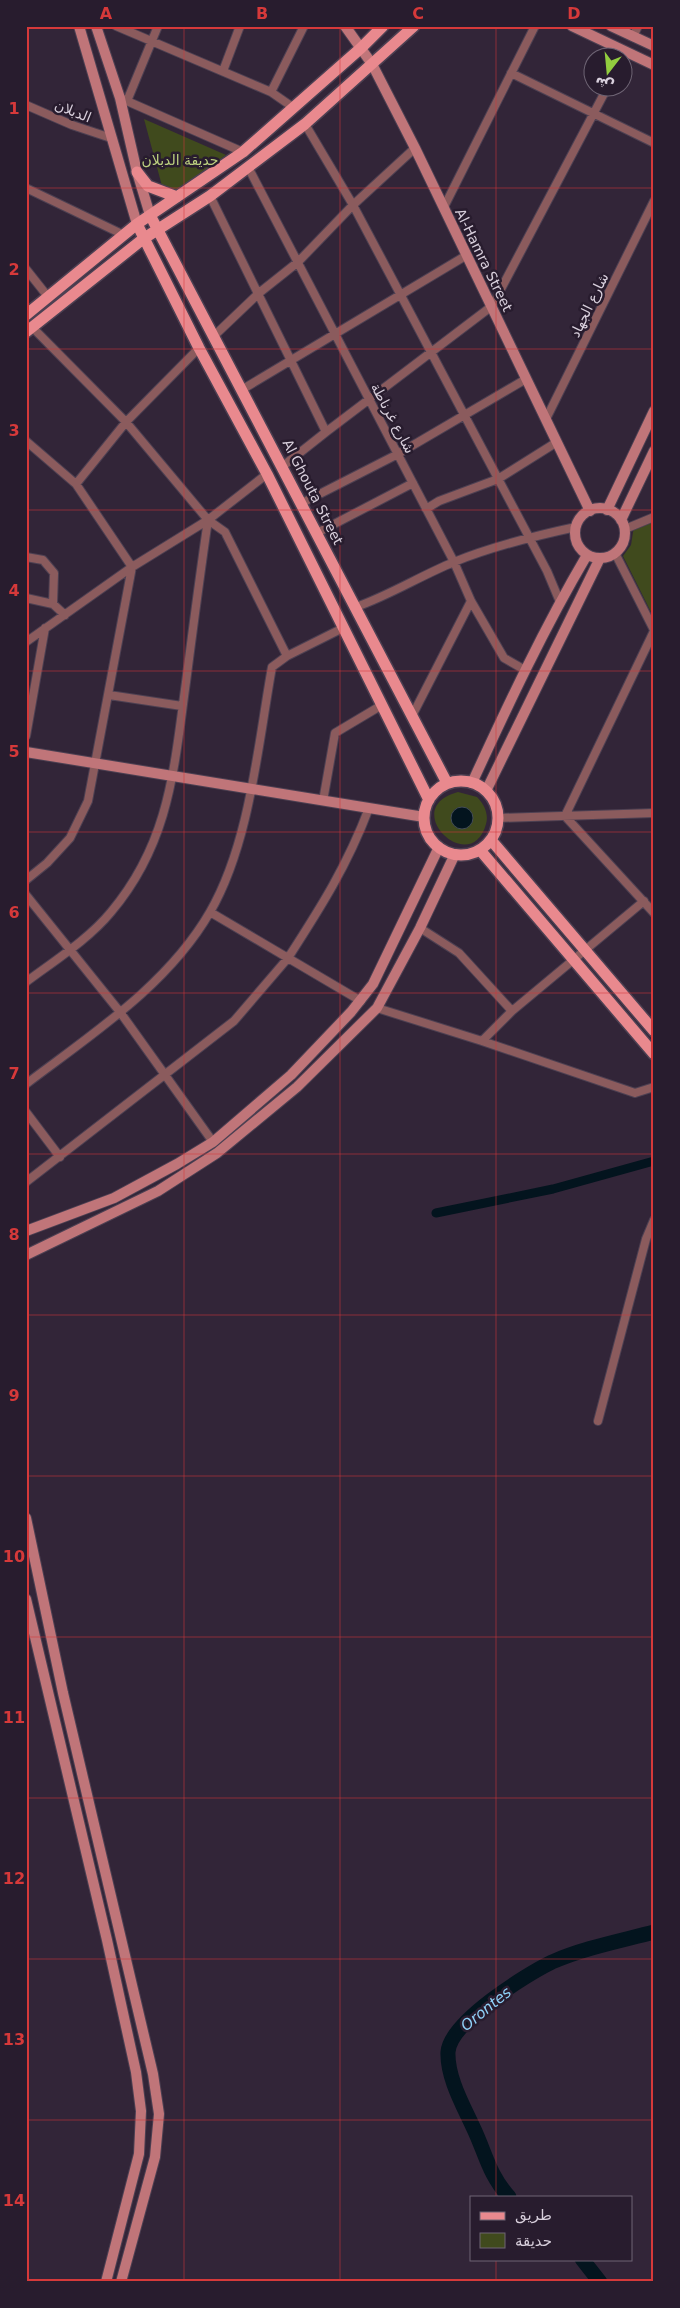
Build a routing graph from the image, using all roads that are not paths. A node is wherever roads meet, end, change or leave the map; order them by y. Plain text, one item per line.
1 (79, 26) edge
2 (96, 26) edge
3 (116, 26) edge
4 (158, 26) edge
5 (240, 26) edge
6 (304, 26) edge
7 (345, 26) edge
8 (383, 26) edge
9 (414, 26) edge
10 (535, 26) edge
11 (572, 26) edge
12 (611, 26) edge
13 (638, 26) edge
14 (633, 37) junction
15 (152, 41) junction
16 (654, 46) edge
17 (361, 48) junction
18 (611, 48) edge
19 (632, 58) edge
20 (372, 64) junction
21 (654, 65) edge
22 (223, 71) junction
23 (511, 73) junction
24 (272, 92) junction
25 (602, 98) edge
26 (124, 99) junction
27 (26, 105) edge
28 (294, 108) junction
29 (594, 112) junction
30 (305, 124) junction
31 (111, 138) junction
32 (654, 143) edge
33 (415, 148) junction
34 (243, 152) junction
35 (248, 167) junction
36 (137, 172) junction
37 (26, 188) edge
38 (210, 196) junction
39 (177, 197) junction
40 (654, 202) edge
41 (352, 205) junction
42 (444, 207) junction
43 (150, 215) junction
44 (136, 224) junction
45 (157, 229) junction
46 (124, 235) junction
47 (143, 239) junction
48 (467, 255) junction
49 (298, 262) junction
50 (26, 269) edge
51 (259, 293) junction
52 (400, 295) junction
53 (49, 298) junction
54 (492, 306) junction
55 (26, 315) edge
56 (29, 330) edge
57 (335, 334) junction
58 (215, 335) junction
59 (199, 348) junction
60 (430, 353) junction
61 (291, 360) junction
62 (526, 379) junction
63 (243, 389) junction
64 (369, 399) junction
65 (654, 411) edge
66 (464, 415) junction
67 (546, 419) junction
68 (126, 422) junction
69 (326, 432) junction
70 (26, 441) edge
71 (557, 442) junction
72 (654, 451) edge
73 (398, 454) junction
74 (283, 466) junction
75 (267, 474) junction
76 (498, 479) junction
77 (413, 483) junction
78 (76, 484) junction
79 (302, 503) junction
80 (426, 509) junction
81 (590, 510) junction
82 (607, 510) junction
83 (654, 517) edge
84 (208, 520) junction
85 (623, 525) junction
86 (576, 528) junction
87 (317, 533) junction
88 (529, 537) junction
89 (615, 554) junction
90 (587, 555) junction
91 (26, 557) edge
92 (600, 558) junction
93 (454, 562) junction
94 (132, 567) junction
95 (26, 598) edge
96 (471, 601) junction
97 (560, 602) junction
98 (53, 604) junction
99 (356, 607) junction
100 (64, 615) junction
101 (45, 628) junction
102 (343, 628) junction
103 (654, 631) edge
104 (26, 642) edge
105 (287, 656) junction
106 (525, 670) junction
107 (109, 695) junction
108 (382, 705) junction
109 (182, 706) junction
110 (412, 716) junction
111 (26, 736) edge
112 (26, 752) edge
113 (97, 764) junction
114 (173, 776) junction
115 (472, 782) junction
116 (447, 783) junction
117 (251, 789) junction
118 (486, 790) junction
119 (429, 800) junction
120 (323, 801) junction
121 (369, 808) junction
122 (654, 813) edge
123 (565, 816) junction
124 (424, 817) junction
125 (498, 818) junction
126 (491, 840) junction
127 (439, 847) junction
128 (480, 850) junction
129 (455, 854) junction
130 (26, 880) edge
131 (26, 895) edge
132 (644, 901) junction
133 (210, 912) junction
134 (654, 913) edge
135 (420, 928) junction
136 (70, 950) junction
137 (585, 951) junction
138 (288, 958) junction
139 (574, 960) junction
140 (26, 982) edge
141 (361, 1001) junction
142 (377, 1008) junction
143 (512, 1011) junction
144 (120, 1012) junction
145 (654, 1031) edge
146 (482, 1040) junction
147 (654, 1054) edge
148 (164, 1074) junction
149 (26, 1084) edge
150 (654, 1087) edge
151 (26, 1112) edge
152 (213, 1142) junction
153 (60, 1157) junction
154 (26, 1182) edge
155 (654, 1220) edge
156 (26, 1231) edge
157 (26, 1255) edge
158 (598, 1421) dead end
159 (26, 1518) edge
160 (26, 1599) edge
161 (106, 2282) edge
162 (122, 2282) edge

1 - 31 main road
2 - 26 main road
3 - 15 street
4 - 15 street
5 - 22 street
6 - 24 street
7 - 17 main road, Al-Hamra Street
8 - 17 main road
9 - 20 main road
10 - 23 street
11 - 18 main road
12 - 14 main road
13 - 14 street
14 - 16 main road
15 - 22 street
15 - 26 street
17 - 20 main road, Al-Hamra Street
17 - 28 main road
19 - 21 main road
20 - 30 main road
20 - 33 main road, Al-Hamra Street
22 - 24 street
23 - 29 street
23 - 42 street
24 - 28 street
25 - 29 street
26 - 34 street
26 - 36 main road
27 - 31 street, الدبلان
28 - 34 main road
29 - 32 street
29 - 54 street
30 - 35 main road
30 - 41 street
31 - 44 main road
33 - 41 street
33 - 42 main road, Al-Hamra Street
34 - 39 main road
35 - 38 main road
35 - 49 street, شارع غرناطة
36 - 39 main road
36 - 43 main road
37 - 46 street
38 - 45 main road
38 - 51 street
39 - 43 main road
40 - 67 street, شارع الجهاد
41 - 49 street
41 - 52 street
42 - 48 main road, Al-Hamra Street
43 - 44 main road
43 - 45 main road, Al Ghouta Street
44 - 46 main road
44 - 47 main road
45 - 47 main road
45 - 58 main road, Al Ghouta Street
46 - 53 main road
47 - 56 main road
47 - 59 main road
48 - 52 street
48 - 54 main road, Al-Hamra Street
49 - 51 street
49 - 57 street, شارع غرناطة
50 - 53 street
51 - 58 street
51 - 61 street
52 - 57 street
52 - 60 street
53 - 55 main road
54 - 60 street
54 - 62 main road, Al-Hamra Street
56 - 68 street
57 - 61 street
57 - 64 street, شارع غرناطة
58 - 63 main road, Al Ghouta Street
59 - 68 street
59 - 75 main road
60 - 64 street
60 - 66 street
61 - 63 street
61 - 69 street
62 - 66 street
62 - 67 main road, Al-Hamra Street
63 - 74 main road, Al Ghouta Street
64 - 69 street
64 - 73 street, شارع غرناطة
65 - 82 main road
66 - 73 street
66 - 76 street
67 - 71 main road, Al-Hamra Street
68 - 78 street
68 - 84 street
69 - 74 street
70 - 78 street
71 - 76 street
71 - 81 main road, Al-Hamra Street
72 - 85 main road
73 - 77 street, شارع غرناطة
73 - 79 street
74 - 79 main road, Al Ghouta Street
75 - 84 street
75 - 102 main road
76 - 80 street
76 - 88 street
77 - 80 street, شارع غرناطة
77 - 87 street
78 - 94 street
79 - 87 main road, Al Ghouta Street
80 - 93 street, شارع غرناطة
81 - 82 main road
81 - 86 main road
82 - 85 main road
83 - 85 street
84 - 94 street
84 - 105 street
84 - 109 street
85 - 89 main road
86 - 88 street
86 - 90 main road
87 - 99 main road, Al Ghouta Street
88 - 93 street
88 - 97 street
89 - 92 main road
89 - 103 street
90 - 92 main road
90 - 97 main road
91 - 98 street
92 - 118 main road
93 - 96 street, شارع غرناطة
93 - 99 street
94 - 100 street
94 - 107 street
95 - 98 street
96 - 106 street, شارع غرناطة
96 - 110 street
97 - 106 main road
98 - 100 street
99 - 110 main road, Al Ghouta Street
100 - 101 street
101 - 104 street
101 - 111 street
102 - 105 street
102 - 108 main road
103 - 123 street
105 - 117 street
106 - 115 main road
107 - 109 street
107 - 113 street
108 - 119 main road
108 - 120 street
109 - 114 street
110 - 116 main road, Al Ghouta Street
112 - 113 main road
113 - 114 main road
113 - 130 street
114 - 117 main road
114 - 136 street
115 - 116 main road
115 - 118 main road
116 - 119 main road
117 - 120 main road
117 - 133 street
118 - 125 main road
119 - 124 main road
120 - 121 main road
121 - 124 main road
121 - 138 street
122 - 123 street
123 - 125 street
123 - 132 street
124 - 127 main road
125 - 126 main road
126 - 128 main road
126 - 137 main road
127 - 129 main road
127 - 141 main road
128 - 129 main road
128 - 139 main road
129 - 135 main road
131 - 136 street
132 - 134 street
132 - 137 street
133 - 138 street
133 - 144 street
135 - 142 main road
135 - 143 street
136 - 140 street
136 - 144 street
137 - 139 street
137 - 145 main road
138 - 141 street
138 - 148 street
139 - 143 street
139 - 147 main road
141 - 152 main road
142 - 146 street
142 - 157 main road
143 - 146 street
144 - 148 street
144 - 149 street
146 - 150 street
148 - 152 street
148 - 153 street
151 - 153 street
152 - 156 main road
153 - 154 street
155 - 158 street
159 - 162 main road
160 - 161 main road

